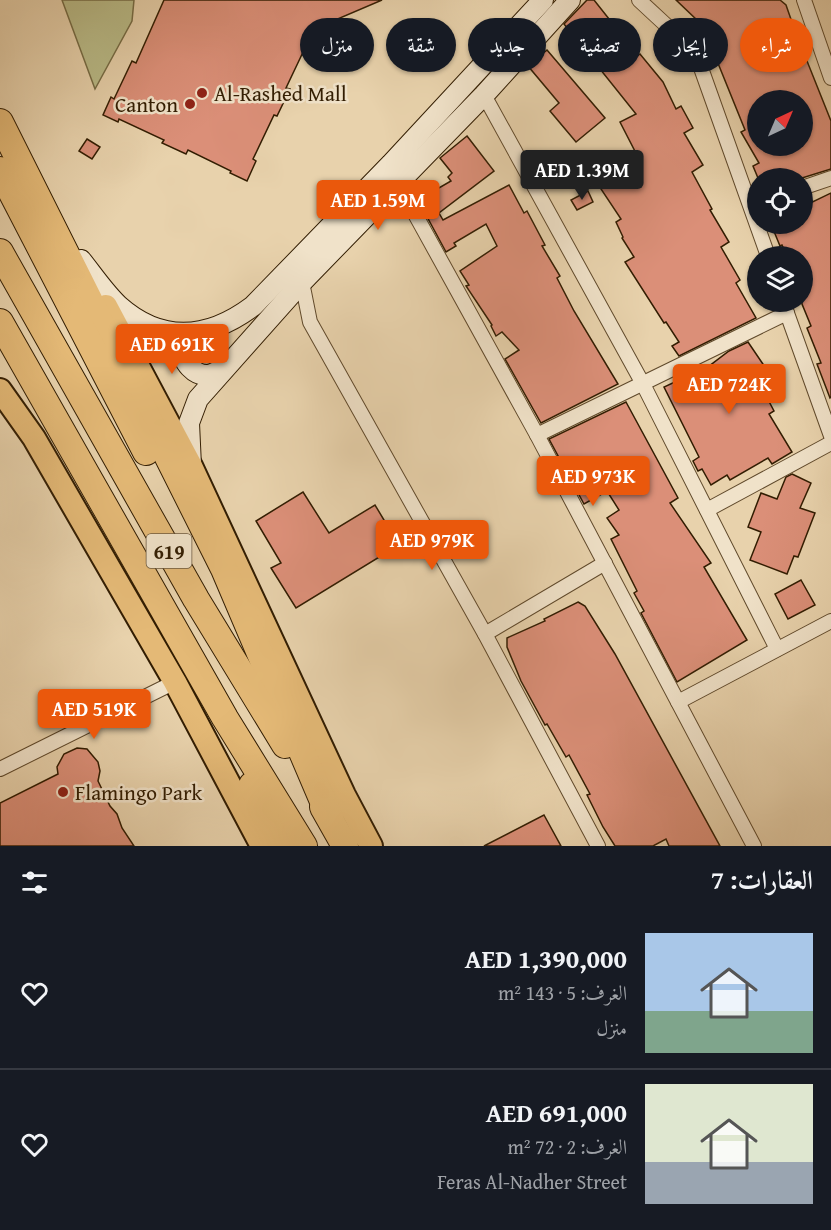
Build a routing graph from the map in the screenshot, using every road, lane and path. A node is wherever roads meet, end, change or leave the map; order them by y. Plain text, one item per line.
1 (543, 0) edge
2 (570, 0) edge
3 (639, 0) edge
4 (804, 0) edge
5 (831, 78) edge
6 (484, 95) junction
7 (0, 120) edge
8 (0, 170) edge
9 (831, 178) edge
10 (813, 184) edge
11 (399, 185) junction
12 (747, 187) edge
13 (0, 252) edge
14 (81, 260) junction
15 (302, 282) junction
16 (776, 312) edge
17 (787, 312) edge
18 (3, 328) edge
19 (200, 332) junction
20 (225, 366) junction
21 (643, 384) junction
22 (0, 390) edge
23 (537, 435) junction
24 (831, 435) edge
25 (831, 444) edge
26 (191, 466) junction
27 (706, 510) junction
28 (605, 563) junction
29 (831, 621) edge
30 (485, 634) junction
31 (777, 649) junction
32 (175, 682) junction
33 (678, 702) junction
34 (225, 718) junction
35 (0, 769) edge
36 (331, 820) junction
37 (262, 846) edge
38 (277, 846) edge
39 (304, 846) edge
40 (345, 846) edge
41 (371, 846) edge
42 (598, 846) edge
43 (754, 846) edge

1 - 19 street
2 - 6 street
3 - 12 street
4 - 5 street
6 - 11 street
6 - 21 street
7 - 14 main road
7 - 36 highway
8 - 36 highway
9 - 10 street
11 - 15 street
11 - 23 street
13 - 36 highway, 619
14 - 19 street
14 - 26 main road
15 - 20 street
15 - 30 street
16 - 21 street
17 - 24 street
18 - 34 highway, 619
19 - 20 street
20 - 26 street
21 - 23 street
21 - 27 street
22 - 32 main road
23 - 28 street
25 - 27 street
26 - 41 main road
27 - 31 street
28 - 30 street
28 - 33 street
29 - 31 street
30 - 42 street
31 - 33 street
32 - 35 street
32 - 37 main road
33 - 43 street
34 - 38 highway
34 - 39 highway, 619
36 - 40 highway, 619

